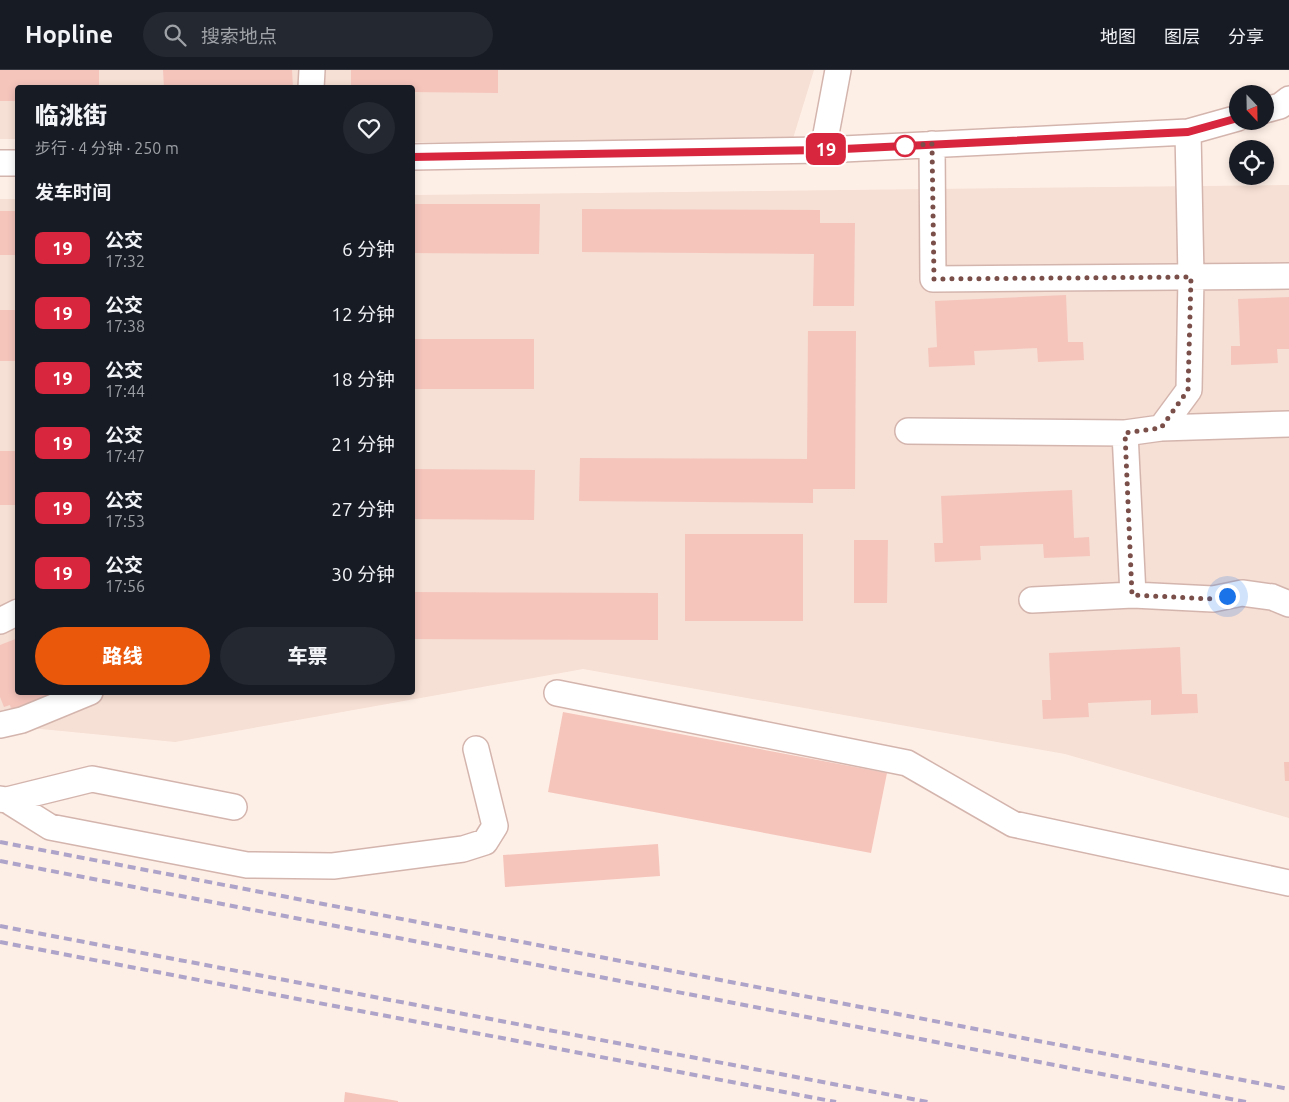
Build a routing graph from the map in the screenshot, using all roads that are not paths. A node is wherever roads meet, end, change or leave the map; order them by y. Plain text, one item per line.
1 (312, 70) edge
2 (838, 70) edge
3 (311, 85) edge
4 (1289, 99) edge
5 (1274, 108) edge
6 (1229, 121) edge
7 (1188, 132) junction
8 (932, 144) junction
9 (823, 150) junction
10 (415, 157) edge
11 (15, 163) edge
12 (0, 164) edge
13 (1289, 276) edge
14 (1191, 277) junction
15 (1289, 424) edge
16 (1161, 428) junction
17 (908, 432) dead end
18 (1125, 433) junction
19 (1132, 595) junction
20 (1032, 600) dead end
21 (1289, 604) edge
22 (15, 614) edge
23 (0, 621) edge
24 (557, 693) dead end
25 (83, 695) edge
26 (0, 724) edge
27 (476, 749) dead end
28 (4, 799) edge
29 (234, 807) dead end
30 (1289, 883) edge

1 - 3 street
2 - 9 street
4 - 5 street
6 - 7 street
7 - 8 street
7 - 14 street
8 - 9 street
8 - 14 street
9 - 10 street
11 - 12 street
13 - 14 street
14 - 16 street
15 - 16 street
16 - 18 street
17 - 18 street
18 - 19 street
19 - 20 street
19 - 21 street
22 - 23 street
24 - 30 street
25 - 26 street
27 - 28 street
28 - 29 street

